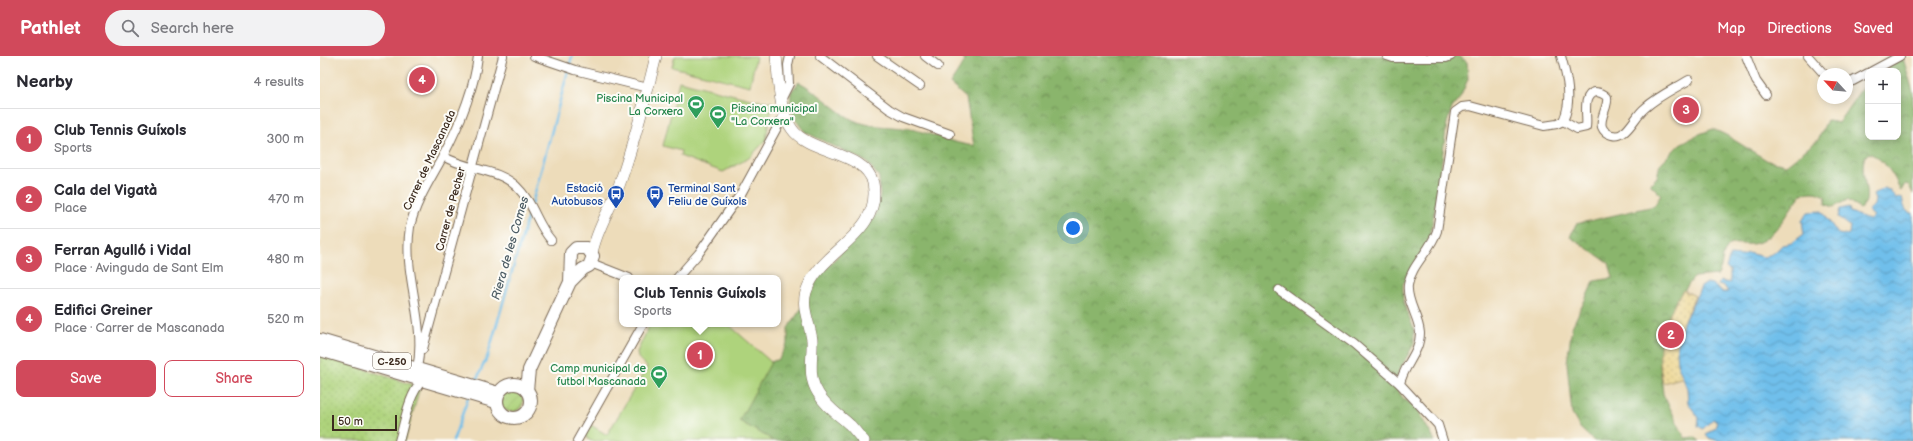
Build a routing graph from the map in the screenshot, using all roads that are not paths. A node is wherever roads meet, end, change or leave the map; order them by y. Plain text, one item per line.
1 (478, 56) edge
2 (503, 56) edge
3 (534, 56) edge
4 (656, 56) edge
5 (776, 56) edge
6 (790, 56) edge
7 (820, 56) edge
8 (878, 56) edge
9 (925, 56) edge
10 (1387, 56) edge
11 (1451, 56) edge
12 (1561, 56) edge
13 (1746, 56) edge
14 (1808, 56) edge
15 (1900, 56) edge
16 (938, 66) dead end
17 (1819, 68) edge
18 (1878, 68) edge
19 (1865, 75) edge
20 (1689, 80) dead end
21 (1853, 81) edge
22 (920, 86) dead end
23 (648, 88) junction
24 (1766, 95) dead end
25 (782, 98) junction
26 (785, 113) junction
27 (1563, 121) junction
28 (950, 134) dead end
29 (443, 156) junction
30 (472, 168) junction
31 (551, 240) dead end
32 (587, 258) junction
33 (572, 263) junction
34 (623, 275) edge
35 (681, 275) edge
36 (570, 282) junction
37 (1279, 290) dead end
38 (641, 327) edge
39 (320, 340) edge
40 (320, 350) edge
41 (528, 370) junction
42 (418, 376) junction
43 (512, 384) junction
44 (1400, 384) junction
45 (527, 390) junction
46 (497, 397) junction
47 (581, 439) edge
48 (400, 441) edge
49 (864, 441) edge
50 (1443, 441) edge

1 - 29 street, Carrer de Mascanada
2 - 30 street, Carrer de Pecher
3 - 23 street
4 - 23 main road
5 - 25 main road
6 - 25 street
7 - 28 street
8 - 22 street
9 - 16 street
10 - 11 street
12 - 27 street
13 - 24 street
14 - 17 street
15 - 18 street
19 - 21 street
20 - 27 street
23 - 32 main road
25 - 26 main road
26 - 35 street
26 - 49 main road
27 - 44 street
29 - 30 street
29 - 42 street, Carrer de Mascanada
30 - 31 street
30 - 42 street, Carrer de Pecher
32 - 33 main road
32 - 33 main road
32 - 34 street
32 - 36 main road
33 - 36 main road
36 - 41 main road
37 - 44 street
38 - 47 street
39 - 42 main road, C-250
40 - 42 main road, C-250
41 - 43 main road
41 - 45 main road
42 - 46 main road, C-250
42 - 48 street, Carrer de Pecher
43 - 45 main road
43 - 46 main road
44 - 50 street
45 - 46 main road

